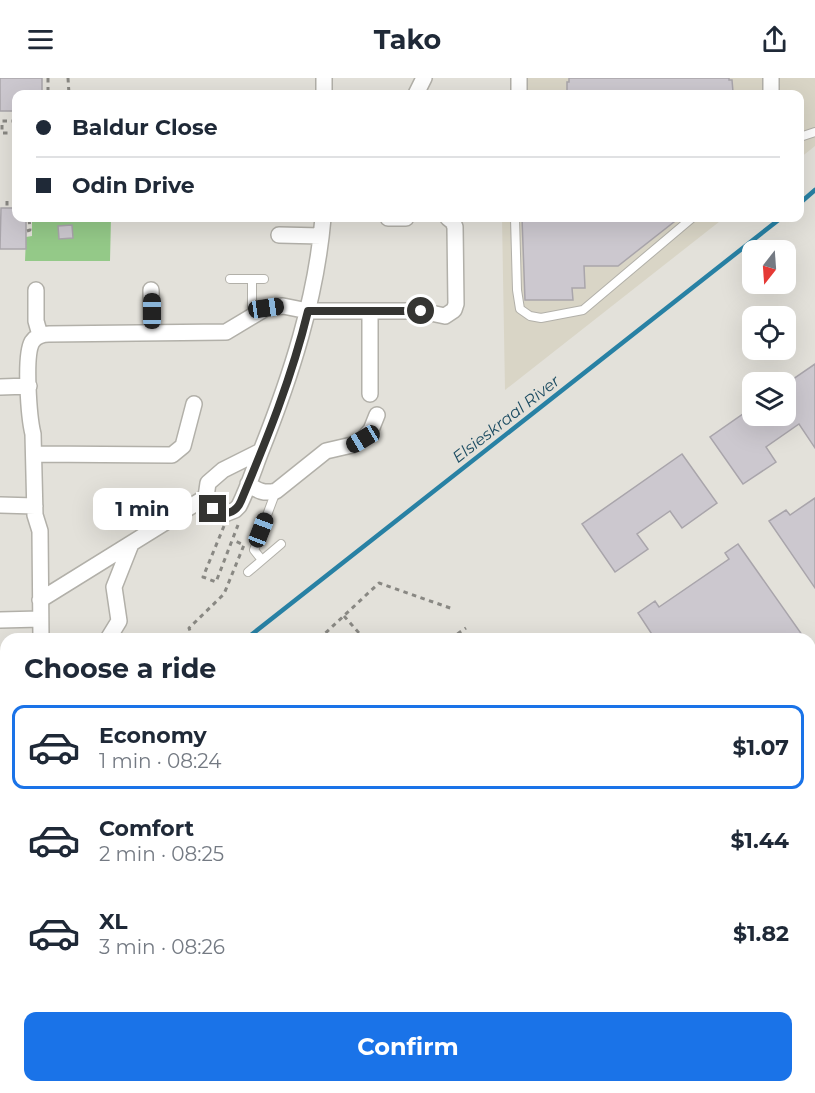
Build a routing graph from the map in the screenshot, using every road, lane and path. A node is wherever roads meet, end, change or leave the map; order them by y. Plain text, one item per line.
1 (12, 121) edge
2 (1, 127) edge
3 (12, 133) edge
4 (7, 201) dead end
5 (7, 208) dead end
6 (29, 222) edge
7 (323, 222) edge
8 (453, 222) edge
9 (515, 222) edge
10 (687, 222) edge
11 (27, 231) dead end
12 (279, 235) dead end
13 (321, 236) junction
14 (230, 279) dead end
15 (252, 279) junction
16 (264, 279) dead end
17 (36, 290) dead end
18 (152, 290) dead end
19 (308, 311) junction
20 (370, 311) junction
21 (252, 316) junction
22 (152, 333) junction
23 (40, 335) junction
24 (29, 386) junction
25 (0, 387) edge
26 (370, 394) dead end
27 (194, 404) dead end
28 (377, 415) dead end
29 (261, 452) junction
30 (34, 454) junction
31 (248, 484) junction
32 (276, 492) junction
33 (206, 497) junction
34 (0, 506) edge
35 (35, 506) junction
36 (224, 525) dead end
37 (236, 528) dead end
38 (232, 540) junction
39 (131, 544) junction
40 (281, 544) dead end
41 (262, 560) junction
42 (98, 564) junction
43 (248, 572) dead end
44 (114, 588) junction
45 (40, 600) junction
46 (453, 609) dead end
47 (344, 616) junction
48 (40, 619) junction
49 (0, 620) edge
50 (466, 628) dead end
51 (40, 633) edge
52 (112, 633) edge
53 (191, 633) edge
54 (326, 633) edge
55 (359, 633) edge
56 (459, 633) edge
57 (506, 1093) edge
58 (513, 1093) edge

1 - 2 path
2 - 3 path
4 - 5 path
6 - 11 path
7 - 13 street
8 - 20 street
9 - 10 lane
12 - 13 street
13 - 19 street
14 - 15 lane
15 - 16 lane
15 - 21 lane
17 - 23 street
18 - 22 street
19 - 20 street
19 - 21 street
19 - 29 street
20 - 26 street
21 - 22 street
22 - 23 street
23 - 24 street
24 - 25 street
24 - 30 street
27 - 30 street
28 - 32 street
29 - 31 street
29 - 33 street
30 - 35 street
31 - 32 street
31 - 33 street
32 - 41 lane
33 - 39 street
34 - 35 street
35 - 45 street
36 - 38 path
37 - 38 path
38 - 53 path
39 - 42 street
39 - 44 street
40 - 41 lane
41 - 43 lane
42 - 44 street
42 - 45 street
44 - 52 street
45 - 48 street
46 - 47 path
47 - 54 path
47 - 55 path
48 - 49 street
48 - 51 street
50 - 56 path
57 - 58 street

